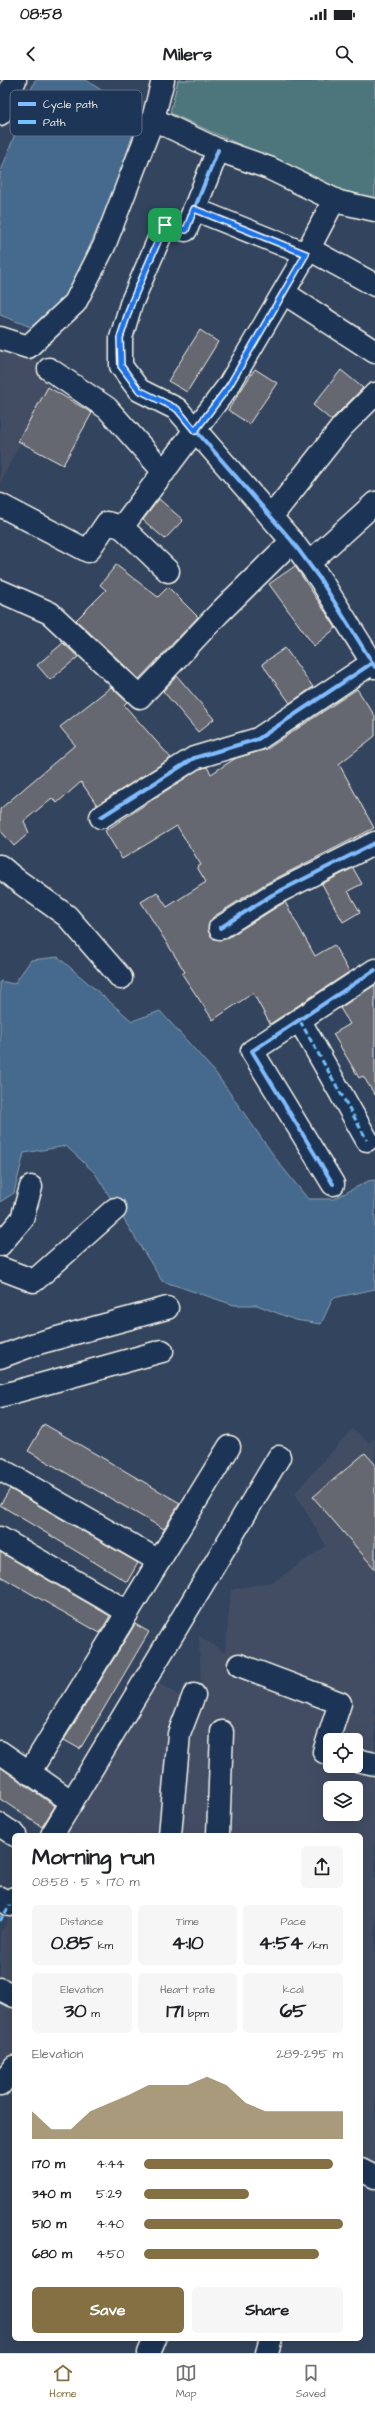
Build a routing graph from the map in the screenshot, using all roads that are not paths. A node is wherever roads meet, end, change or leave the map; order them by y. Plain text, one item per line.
1 (15, 80) edge
2 (163, 80) edge
3 (11, 90) edge
4 (10, 91) edge
5 (0, 114) edge
6 (153, 119) junction
7 (218, 150) junction
8 (334, 200) junction
9 (194, 209) junction
10 (375, 210) edge
11 (308, 252) junction
12 (375, 285) edge
13 (284, 293) junction
14 (0, 338) edge
15 (375, 352) edge
16 (49, 369) dead end
17 (375, 394) edge
18 (195, 431) junction
19 (164, 472) junction
20 (375, 503) edge
21 (0, 505) edge
22 (271, 517) junction
23 (122, 527) junction
24 (292, 541) junction
25 (309, 563) junction
26 (168, 570) dead end
27 (0, 591) edge
28 (374, 665) edge
29 (101, 817) dead end
30 (375, 843) edge
31 (0, 866) edge
32 (220, 928) dead end
33 (375, 970) edge
34 (121, 978) dead end
35 (300, 1021) junction
36 (367, 1140) dead end
37 (333, 1184) dead end
38 (31, 1187) dead end
39 (115, 1209) dead end
40 (0, 1245) edge
41 (1, 1268) edge
42 (167, 1308) dead end
43 (162, 1351) dead end
44 (0, 1357) edge
45 (0, 1396) edge
46 (229, 1447) dead end
47 (279, 1457) dead end
48 (0, 1469) edge
49 (0, 1538) edge
50 (159, 1561) junction
51 (128, 1612) junction
52 (239, 1665) dead end
53 (194, 1695) dead end
54 (222, 1732) dead end
55 (330, 1733) edge
56 (0, 1752) edge
57 (363, 1761) edge
58 (375, 1764) edge
59 (30, 1773) junction
60 (72, 1802) junction
61 (0, 1825) edge
62 (53, 1833) edge
63 (170, 1833) edge
64 (218, 1833) edge
65 (12, 1834) edge
66 (0, 1898) edge
67 (12, 1902) edge
68 (0, 1989) edge
69 (12, 1995) edge
70 (12, 2070) edge
71 (0, 2085) edge
72 (363, 2171) edge
73 (375, 2177) edge
74 (154, 2341) edge
75 (270, 2341) edge
76 (149, 2353) edge
77 (267, 2353) edge

1 - 3 street
2 - 6 street
4 - 5 street
6 - 7 street
6 - 14 street
7 - 8 street
7 - 9 street
8 - 10 street
8 - 11 street
9 - 11 street
9 - 18 street
11 - 12 street
11 - 13 street
13 - 15 street
13 - 18 street
16 - 19 street
17 - 22 street
18 - 19 street
18 - 22 street
19 - 23 street
20 - 25 street
21 - 23 street
22 - 24 street
23 - 26 street
24 - 25 street
24 - 27 street
25 - 28 street
28 - 29 street
30 - 32 street
31 - 34 street
33 - 35 street
35 - 36 street
35 - 37 street
38 - 40 street
39 - 41 street
40 - 41 street
42 - 44 street
43 - 45 street
46 - 50 street
47 - 60 street
48 - 50 street
49 - 51 street
50 - 51 street
51 - 59 street
52 - 55 street
53 - 63 street
54 - 64 street
56 - 59 street
57 - 58 street
59 - 60 street
60 - 62 street
61 - 65 street
66 - 67 street
68 - 69 street
70 - 71 street
72 - 73 street
74 - 76 street
75 - 77 street

